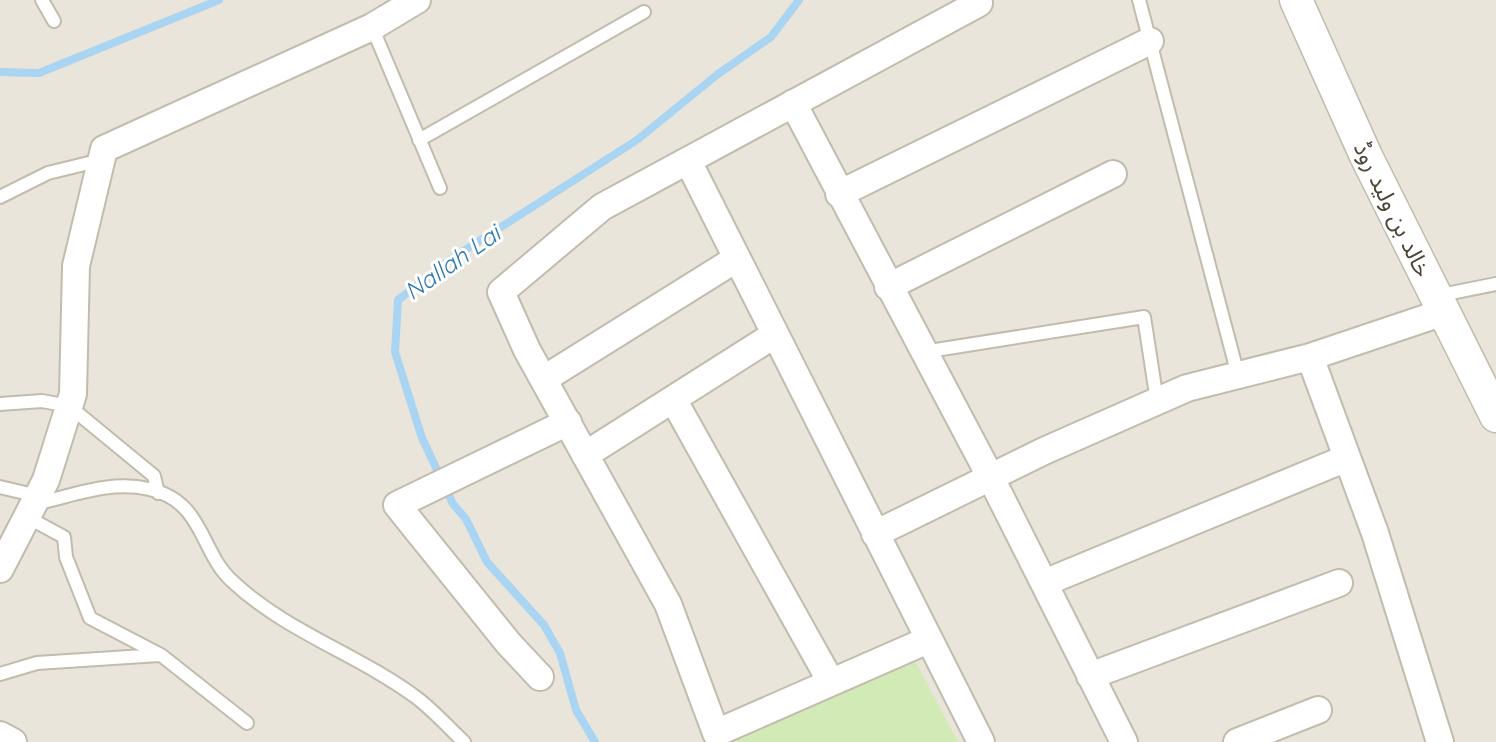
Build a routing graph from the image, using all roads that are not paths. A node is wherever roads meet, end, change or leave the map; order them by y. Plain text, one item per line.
1 (42, 0) edge
2 (417, 0) edge
3 (1139, 0) edge
4 (1296, 0) edge
5 (978, 3) dead end
6 (644, 12) dead end
7 (54, 21) dead end
8 (372, 27) junction
9 (1150, 41) junction
10 (793, 103) junction
11 (419, 140) junction
12 (102, 159) junction
13 (688, 161) junction
14 (1113, 174) dead end
15 (440, 188) dead end
16 (839, 194) junction
17 (0, 197) edge
18 (736, 259) junction
19 (1496, 284) edge
20 (888, 287) junction
21 (1440, 304) junction
22 (774, 335) junction
23 (923, 352) junction
24 (1310, 358) junction
25 (1238, 375) junction
26 (544, 379) junction
27 (673, 399) junction
28 (1157, 401) junction
29 (0, 404) edge
30 (1493, 404) edge
31 (69, 406) junction
32 (568, 422) junction
33 (585, 454) junction
34 (1347, 458) junction
35 (991, 478) junction
36 (0, 487) edge
37 (158, 493) junction
38 (33, 506) junction
39 (875, 534) junction
40 (0, 569) edge
41 (1044, 583) junction
42 (1339, 583) dead end
43 (928, 640) junction
44 (161, 655) junction
45 (0, 674) edge
46 (1090, 676) junction
47 (540, 677) dead end
48 (831, 682) junction
49 (1318, 710) dead end
50 (247, 723) dead end
51 (0, 735) edge
52 (12, 742) edge
53 (464, 742) edge
54 (981, 742) edge
55 (1124, 742) edge
56 (1237, 742) edge
57 (1440, 742) edge

1 - 7 lane
2 - 8 street
3 - 9 lane
4 - 21 street, خالد بن ولید روڈ
5 - 10 street
6 - 11 lane
8 - 11 lane
8 - 12 street
9 - 16 street
9 - 25 lane
10 - 13 street
10 - 16 street
11 - 15 lane
12 - 17 lane
12 - 31 street
13 - 18 street
13 - 26 street
14 - 20 street
16 - 20 street
18 - 22 street
18 - 26 street
19 - 21 lane
20 - 23 street
21 - 24 street
21 - 30 street, خالد بن ولید روڈ
22 - 27 street
22 - 39 street
23 - 28 lane
23 - 35 street
24 - 25 street
24 - 34 street
25 - 28 street
26 - 32 street
27 - 33 street
27 - 48 street
28 - 35 street
29 - 31 lane
31 - 37 lane
31 - 38 street
32 - 33 street
32 - 47 street
33 - 48 street
34 - 41 street
34 - 57 street
35 - 39 street
35 - 41 street
36 - 38 lane
37 - 38 lane
37 - 53 lane
38 - 40 street
38 - 44 lane
39 - 43 street
41 - 46 street
42 - 46 street
43 - 48 street
43 - 54 street
44 - 45 lane
44 - 50 lane
46 - 55 street
49 - 56 street
51 - 52 street

